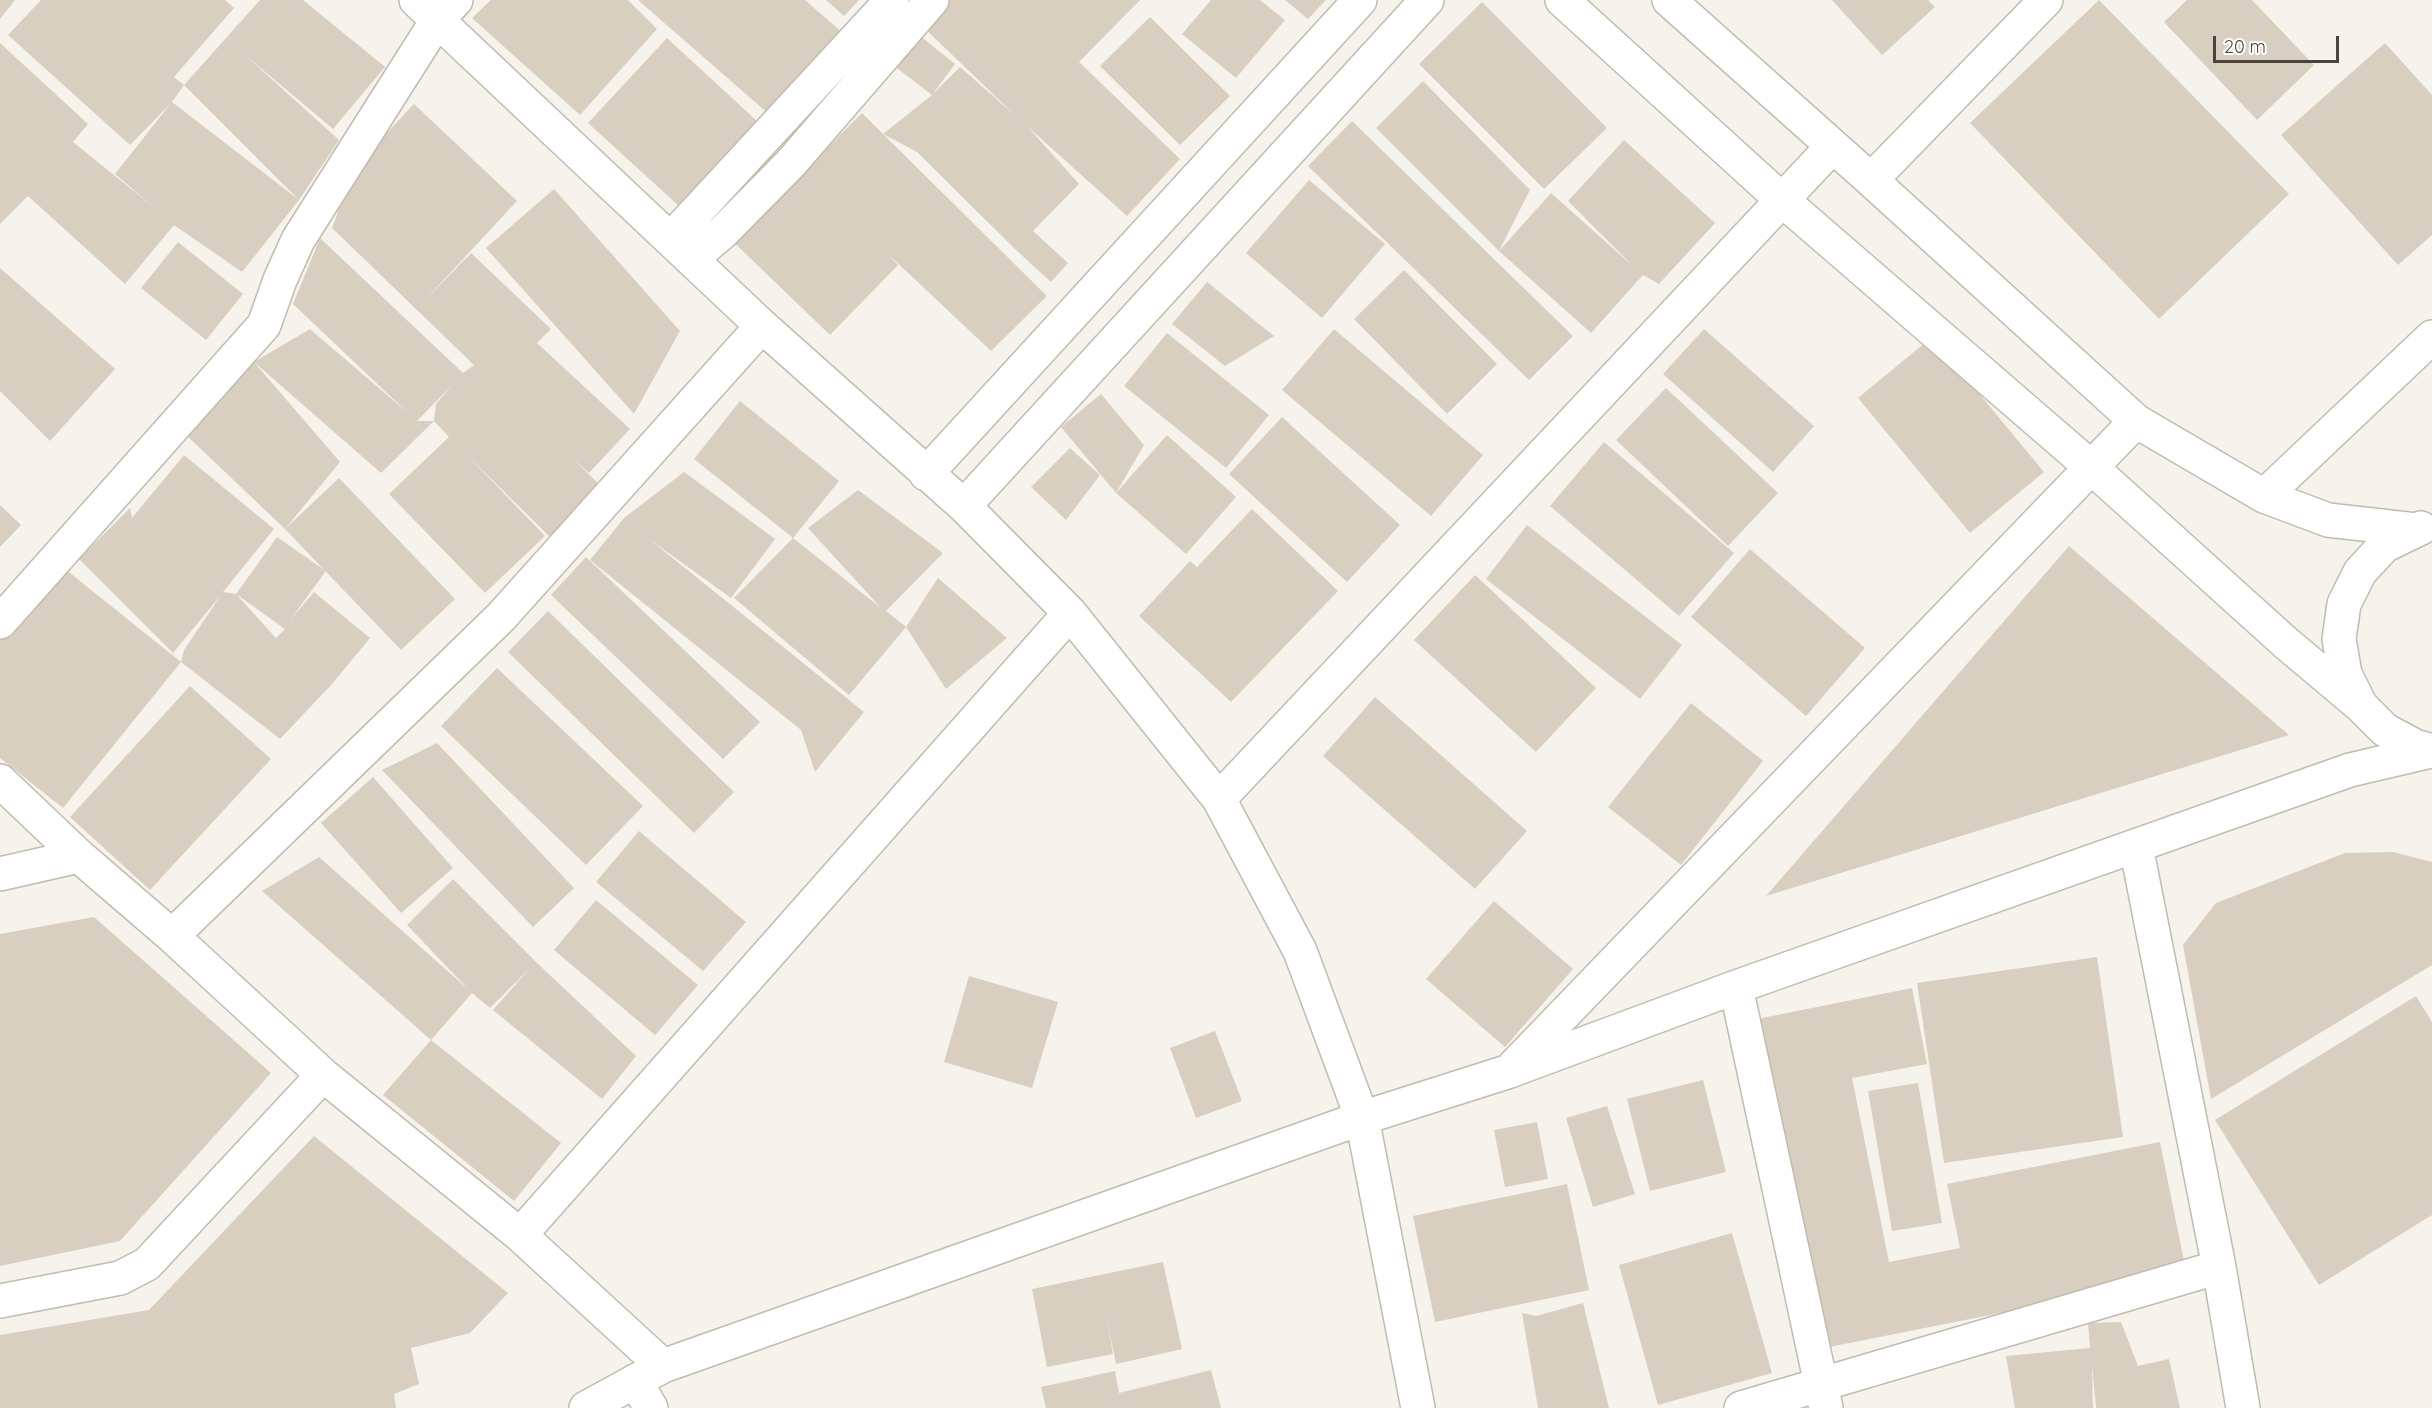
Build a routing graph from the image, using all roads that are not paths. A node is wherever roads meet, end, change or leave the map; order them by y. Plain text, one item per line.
1 (892, 0) edge
2 (932, 0) edge
3 (1360, 0) edge
4 (1427, 0) edge
5 (1562, 0) edge
6 (1669, 0) edge
7 (2046, 0) edge
8 (437, 6) edge
9 (1832, 147) junction
10 (1871, 180) junction
11 (1781, 199) junction
12 (682, 249) junction
13 (762, 326) junction
14 (2432, 337) edge
15 (2136, 421) junction
16 (2092, 468) junction
17 (926, 474) junction
18 (2264, 496) junction
19 (964, 506) junction
20 (2424, 528) edge
21 (1070, 613) junction
22 (0, 622) edge
23 (2361, 706) junction
24 (2432, 751) edge
25 (0, 781) edge
26 (1219, 799) junction
27 (2136, 846) junction
28 (79, 856) junction
29 (0, 874) edge
30 (172, 936) junction
31 (1736, 987) junction
32 (1510, 1071) junction
33 (323, 1075) junction
34 (1362, 1118) junction
35 (519, 1235) junction
36 (2219, 1267) junction
37 (0, 1301) edge
38 (663, 1366) junction
39 (643, 1395) edge
40 (1824, 1397) edge
41 (586, 1408) edge
42 (1418, 1408) edge
43 (1741, 1408) edge
44 (2243, 1408) edge

1 - 12 street
2 - 12 street
3 - 17 street
4 - 19 street
5 - 11 street
6 - 9 street
7 - 10 street
8 - 12 street
8 - 22 street
9 - 10 street
9 - 11 street
10 - 15 street
11 - 16 street
11 - 26 street
12 - 13 street
13 - 17 street
13 - 30 street
14 - 18 street
15 - 16 street
15 - 18 street
16 - 23 street
16 - 32 street
17 - 19 street
18 - 20 street
19 - 21 street
20 - 23 street
21 - 26 street
21 - 35 street
23 - 24 street
24 - 27 street
25 - 28 street
26 - 34 street
27 - 31 street
27 - 36 street
28 - 29 street
28 - 30 street
30 - 33 street
31 - 32 street
31 - 40 street
32 - 34 street
33 - 35 street
33 - 37 street
34 - 38 street
34 - 42 street
35 - 38 street
36 - 40 street
36 - 44 street
38 - 39 street
39 - 41 street
40 - 43 street

